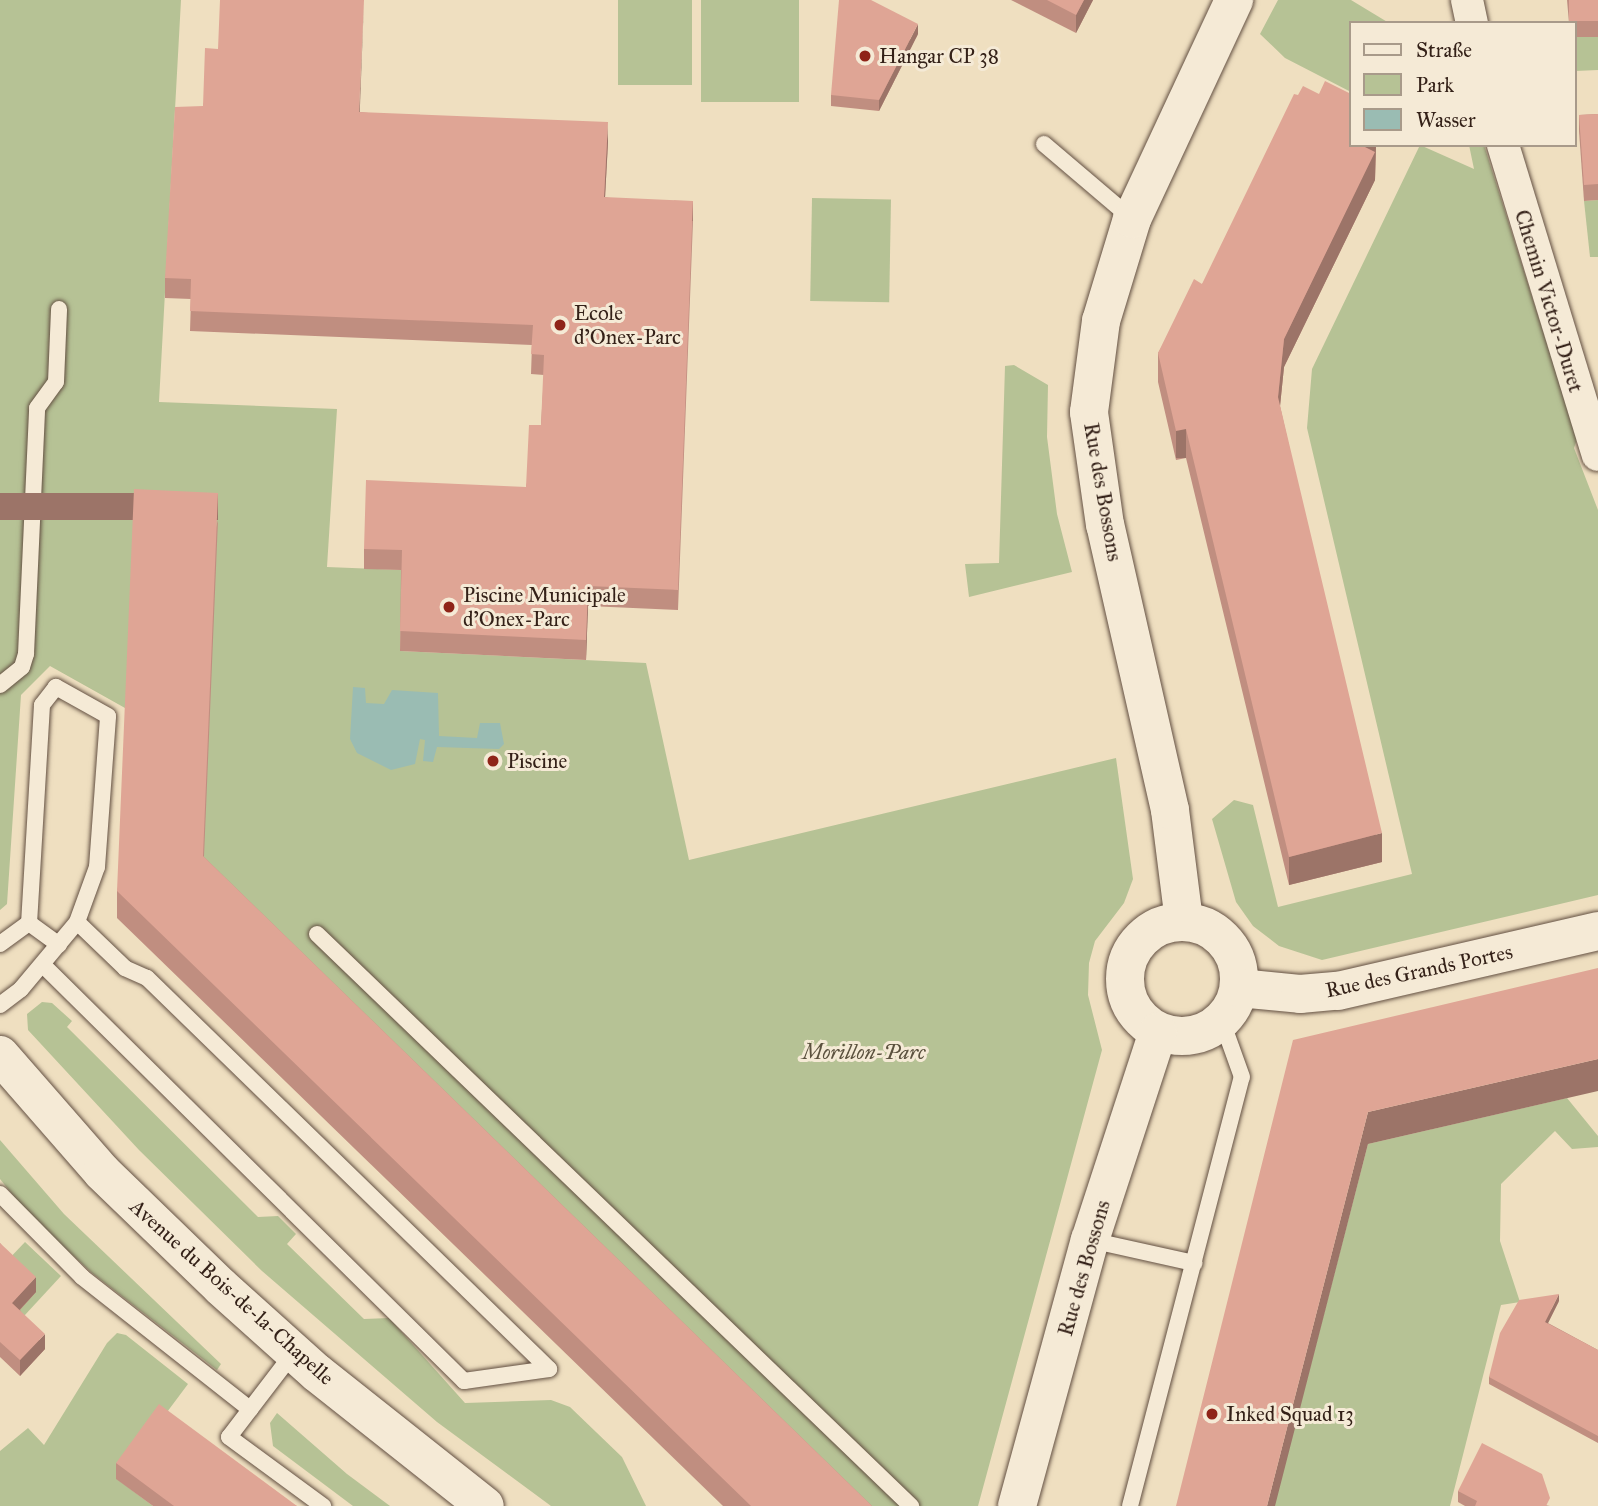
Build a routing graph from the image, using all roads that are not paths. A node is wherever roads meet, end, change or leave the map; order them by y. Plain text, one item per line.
1 (1234, 0) edge
2 (1467, 0) edge
3 (1472, 21) edge
4 (1044, 144) dead end
5 (1504, 147) edge
6 (1132, 219) junction
7 (60, 309) dead end
8 (1598, 455) edge
9 (0, 685) edge
10 (1184, 921) junction
11 (77, 922) junction
12 (29, 923) junction
13 (1598, 932) edge
14 (317, 934) dead end
15 (0, 944) edge
16 (59, 945) junction
17 (43, 965) junction
18 (1239, 988) junction
19 (0, 1005) edge
20 (1222, 1021) junction
21 (1158, 1032) junction
22 (0, 1055) edge
23 (0, 1194) edge
24 (1090, 1240) junction
25 (1194, 1263) junction
26 (294, 1352) junction
27 (250, 1409) junction
28 (323, 1506) edge
29 (485, 1506) edge
30 (911, 1506) edge
31 (1017, 1506) edge
32 (1130, 1506) edge

1 - 6 street, Rue des Bossons
2 - 3 street
4 - 6 lane
5 - 8 street, Chemin Victor-Duret
6 - 10 street, Rue des Bossons
7 - 9 lane
10 - 18 street
10 - 21 street
11 - 12 lane
11 - 16 lane
11 - 17 lane
12 - 15 lane
12 - 16 lane
13 - 18 street, Rue des Grands Portes
14 - 30 lane
16 - 17 lane
17 - 19 lane
18 - 20 street
20 - 21 street
20 - 25 lane
21 - 24 street, Rue des Bossons
22 - 26 street, Avenue du Bois-de-la-Chapelle
23 - 27 lane
24 - 25 lane
24 - 31 street, Rue des Bossons
25 - 32 lane
26 - 27 lane
26 - 29 street, Avenue du Bois-de-la-Chapelle
27 - 28 lane

